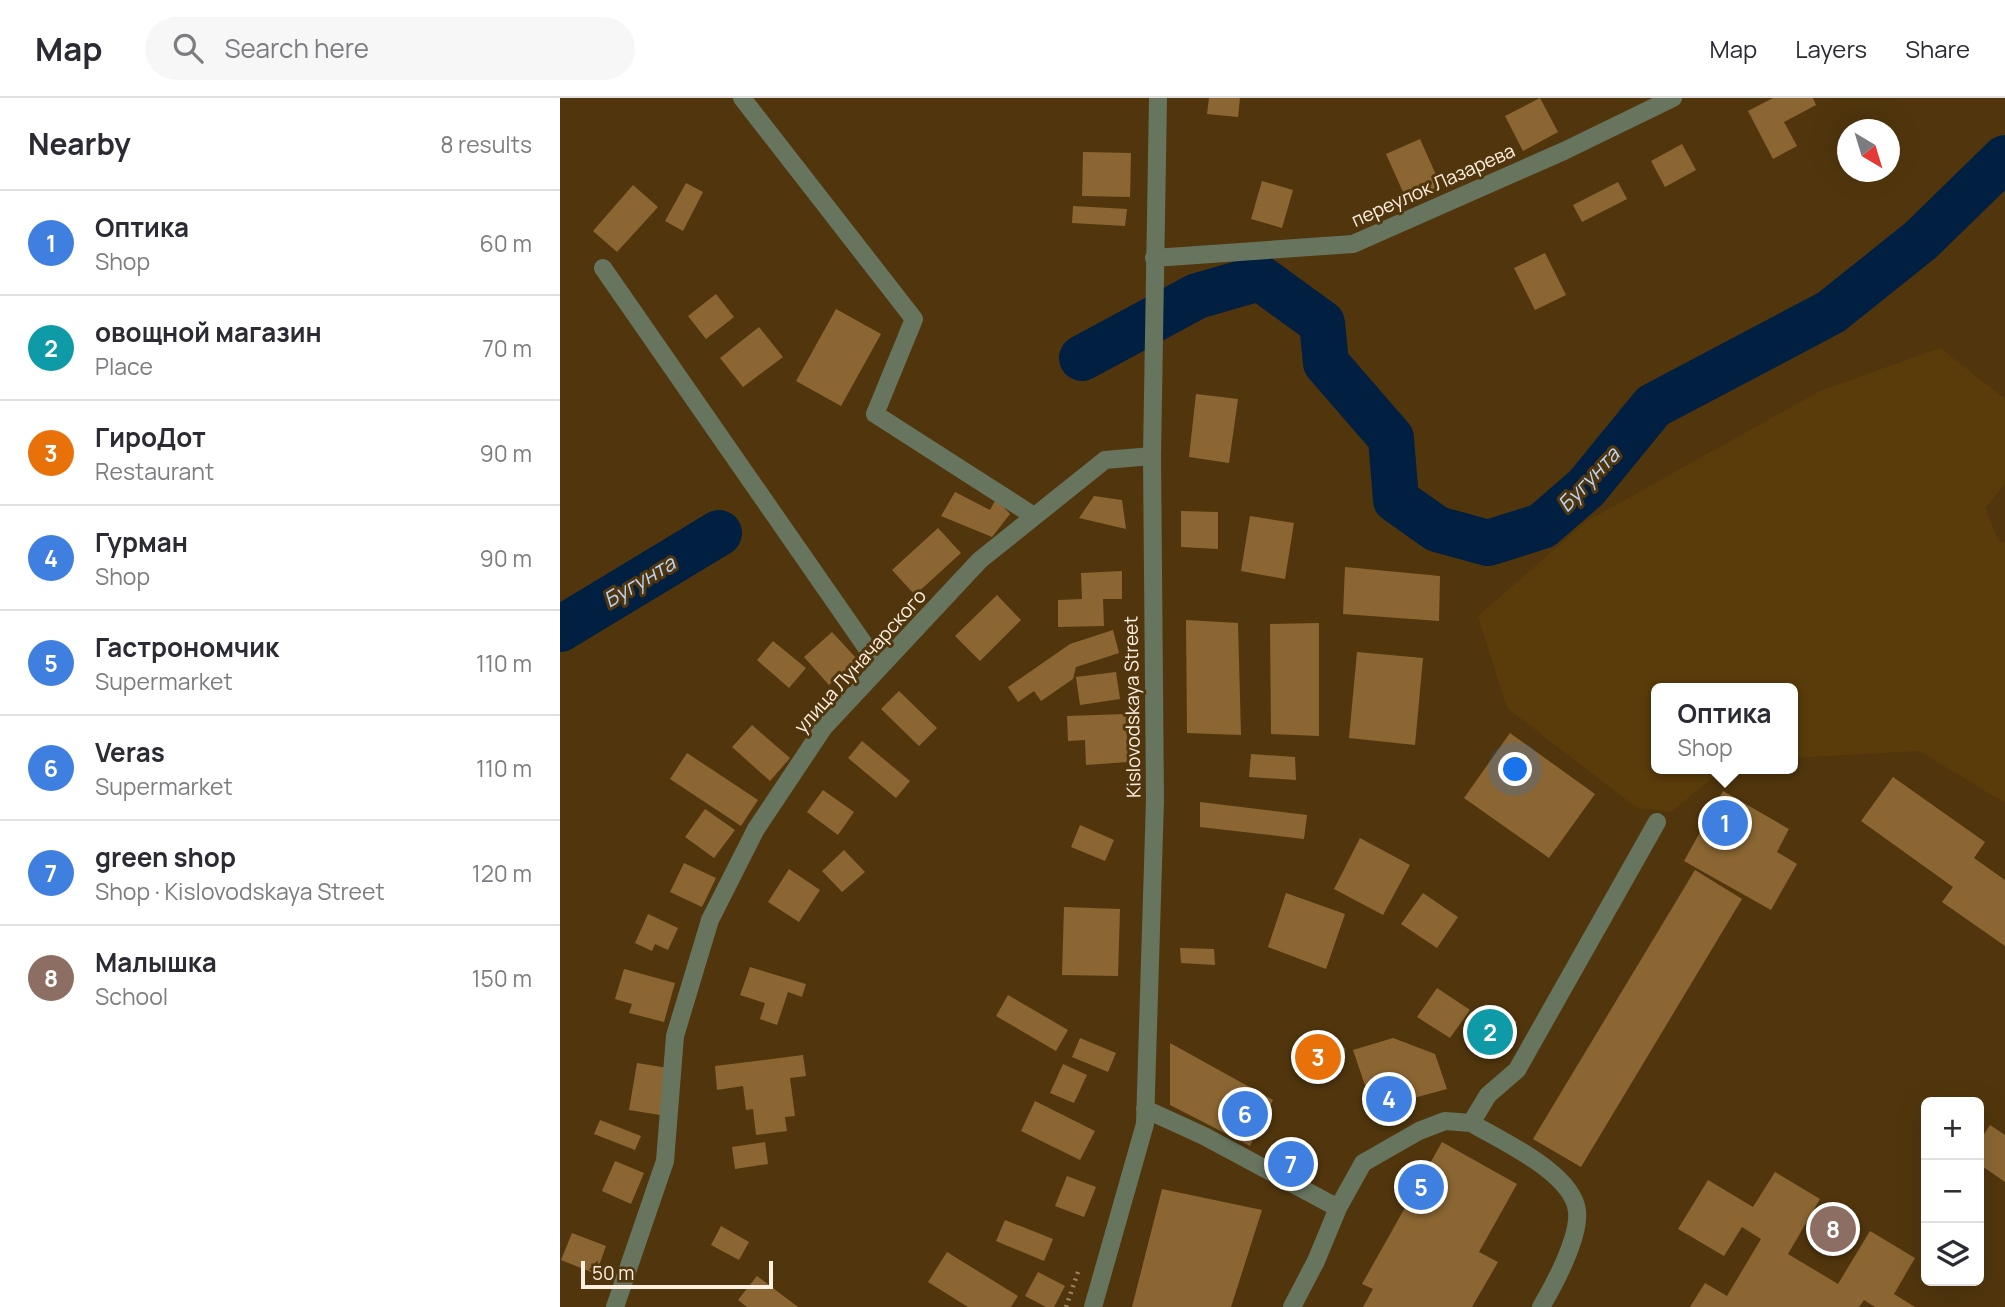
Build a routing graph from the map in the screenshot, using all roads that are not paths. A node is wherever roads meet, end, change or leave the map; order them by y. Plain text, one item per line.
1 (742, 98) edge
2 (1158, 98) edge
3 (1673, 98) edge
4 (1154, 259) junction
5 (603, 268) dead end
6 (1152, 456) junction
7 (1034, 516) junction
8 (880, 667) junction
9 (1657, 822) dead end
10 (1144, 1109) junction
11 (1471, 1123) junction
12 (1338, 1208) junction
13 (615, 1307) edge
14 (1093, 1307) edge
15 (1292, 1307) edge
16 (1541, 1307) edge

1 - 7 street
2 - 4 street, Kislovodskaya Street
3 - 4 street, переулок Лазарева
4 - 6 street, Kislovodskaya Street
5 - 8 street
6 - 7 street, улица Луначарского
6 - 10 street, Kislovodskaya Street
7 - 8 street, улица Луначарского
8 - 13 street, улица Луначарского
9 - 11 street
10 - 12 street
10 - 14 street, Kislovodskaya Street
11 - 12 street
11 - 16 street
12 - 15 street

